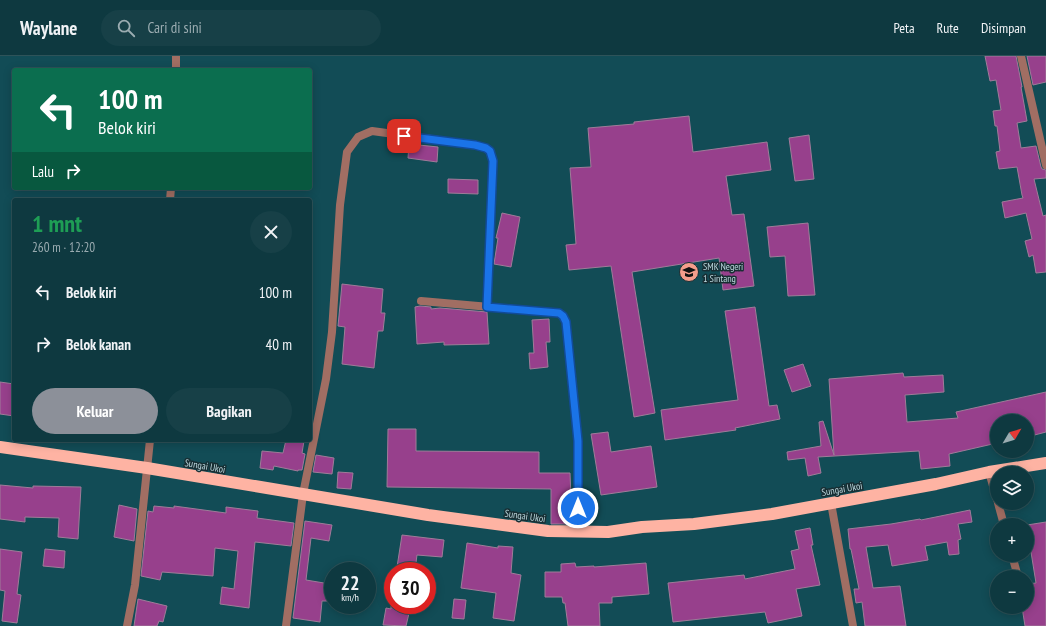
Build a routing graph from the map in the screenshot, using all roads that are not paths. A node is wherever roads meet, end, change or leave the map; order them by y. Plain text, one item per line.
1 (176, 56) edge
2 (1021, 56) edge
3 (176, 68) edge
4 (1046, 161) edge
5 (421, 301) dead end
6 (487, 307) junction
7 (150, 442) edge
8 (0, 447) edge
9 (1046, 463) edge
10 (147, 468) junction
11 (989, 472) junction
12 (990, 476) edge
13 (303, 494) junction
14 (832, 503) junction
15 (578, 532) junction
16 (127, 626) edge
17 (286, 626) edge
18 (853, 626) edge

1 - 3 street
2 - 4 street
5 - 6 street
6 - 13 street
6 - 15 street
7 - 10 street
8 - 10 highway, Sungai Ukoi
9 - 11 highway, Sungai Ukoi
10 - 13 highway, Sungai Ukoi
10 - 16 street
11 - 12 street
11 - 14 highway, Sungai Ukoi
13 - 15 highway, Sungai Ukoi
13 - 17 street
14 - 15 highway, Sungai Ukoi
14 - 18 street

